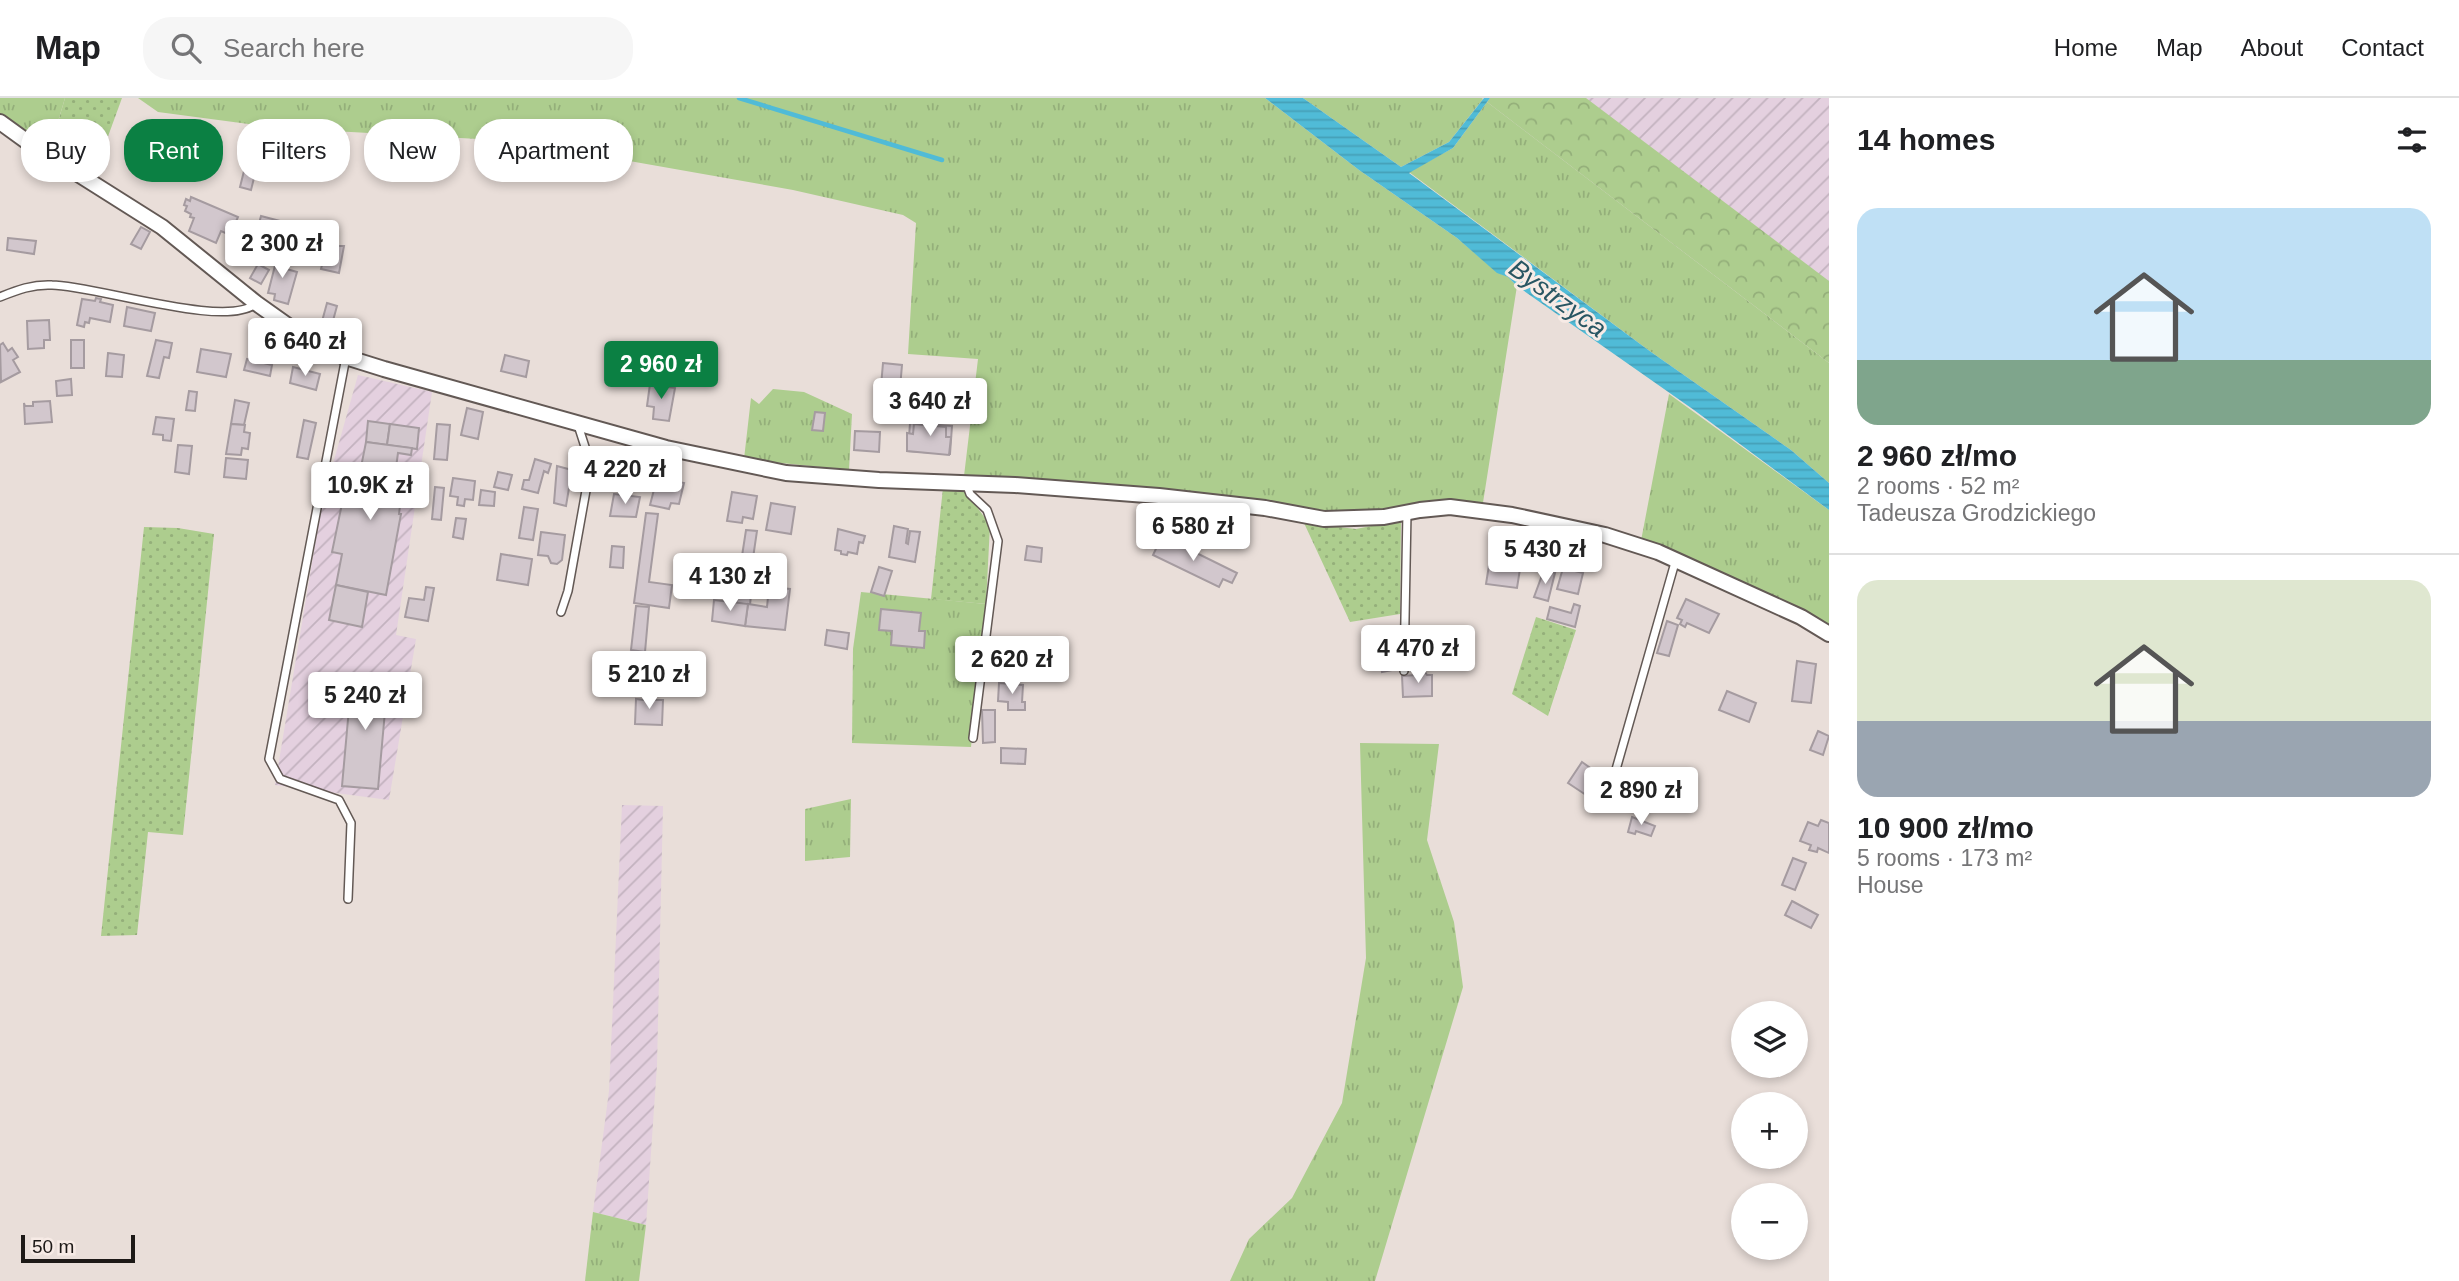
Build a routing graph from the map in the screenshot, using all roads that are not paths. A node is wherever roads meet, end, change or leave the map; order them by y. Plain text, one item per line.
1 (0, 122) edge
2 (0, 297) edge
3 (256, 303) junction
4 (345, 357) junction
5 (577, 421) junction
6 (966, 483) junction
7 (1407, 512) junction
8 (1676, 559) junction
9 (561, 612) dead end
10 (1829, 634) edge
11 (1404, 671) dead end
12 (974, 738) dead end
13 (1611, 787) dead end
14 (348, 899) dead end

1 - 3 street
2 - 3 lane
3 - 4 street
4 - 5 street
4 - 14 lane
5 - 6 street
5 - 9 lane
6 - 7 street
6 - 12 lane
7 - 8 street
7 - 11 lane
8 - 10 street
8 - 13 lane

